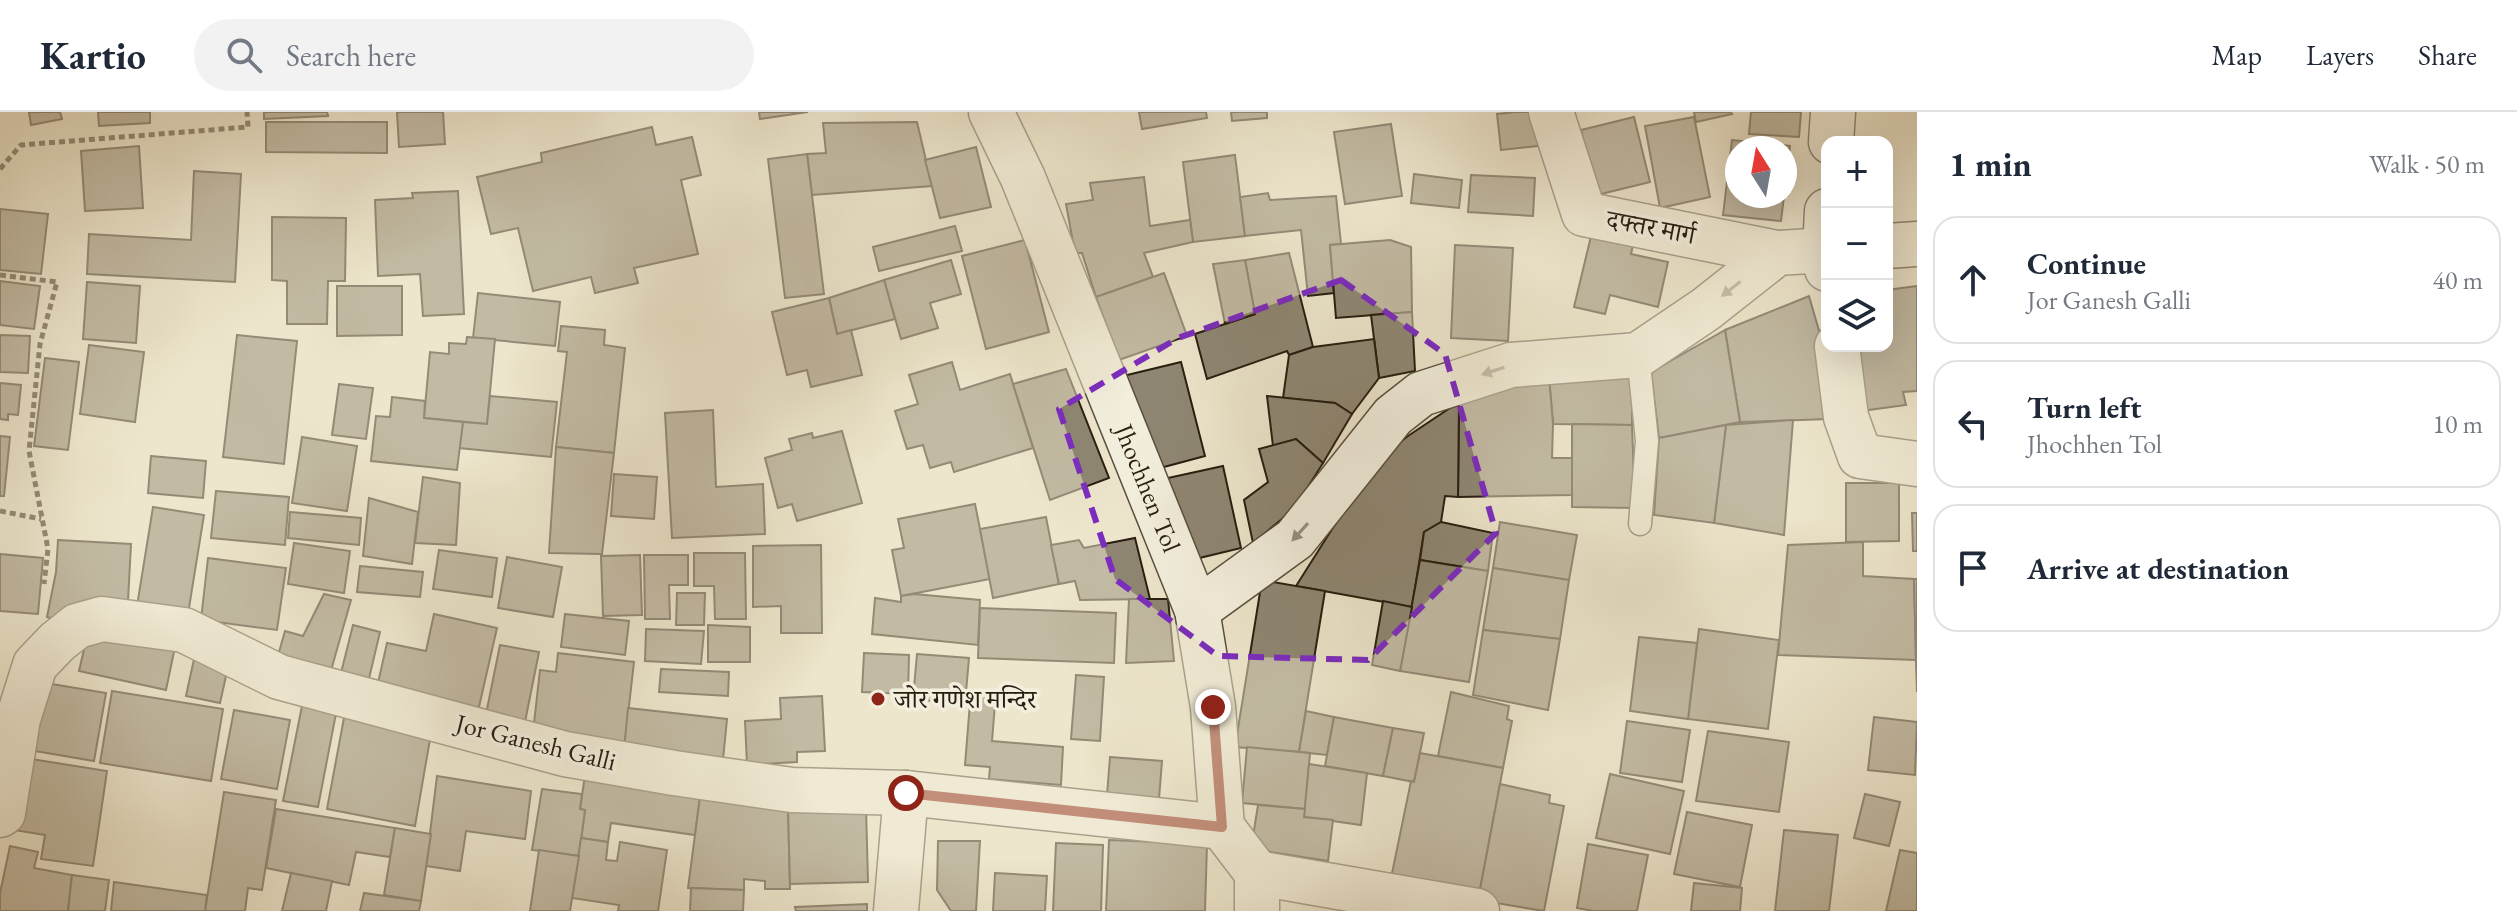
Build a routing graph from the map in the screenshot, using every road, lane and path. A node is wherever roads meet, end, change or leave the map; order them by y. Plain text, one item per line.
1 (247, 112) edge
2 (991, 112) edge
3 (1551, 112) edge
4 (1833, 112) edge
5 (1831, 136) edge
6 (0, 169) edge
7 (1917, 244) edge
8 (1821, 246) edge
9 (1893, 246) edge
10 (1777, 253) junction
11 (0, 275) edge
12 (1838, 352) edge
13 (1638, 355) junction
14 (1917, 464) edge
15 (0, 511) edge
16 (41, 519) junction
17 (1640, 524) dead end
18 (43, 593) dead end
19 (1197, 610) junction
20 (906, 793) junction
21 (0, 815) edge
22 (1222, 827) junction
23 (1257, 892) edge
24 (896, 911) edge
25 (1477, 911) edge

1 - 6 path
2 - 19 street, Jhochhen Tol
3 - 10 street, दफ्तर मार्ग
4 - 5 street
7 - 9 street
8 - 10 street
10 -> 13 street
11 - 16 path
12 - 14 street
13 - 17 lane
13 -> 19 street
15 - 16 path
16 - 18 path
19 - 22 street, Jhochhen Tol
20 - 21 street, Jor Ganesh Galli
20 - 22 street, Jor Ganesh Galli
20 - 24 street
22 - 23 street
23 - 25 street

